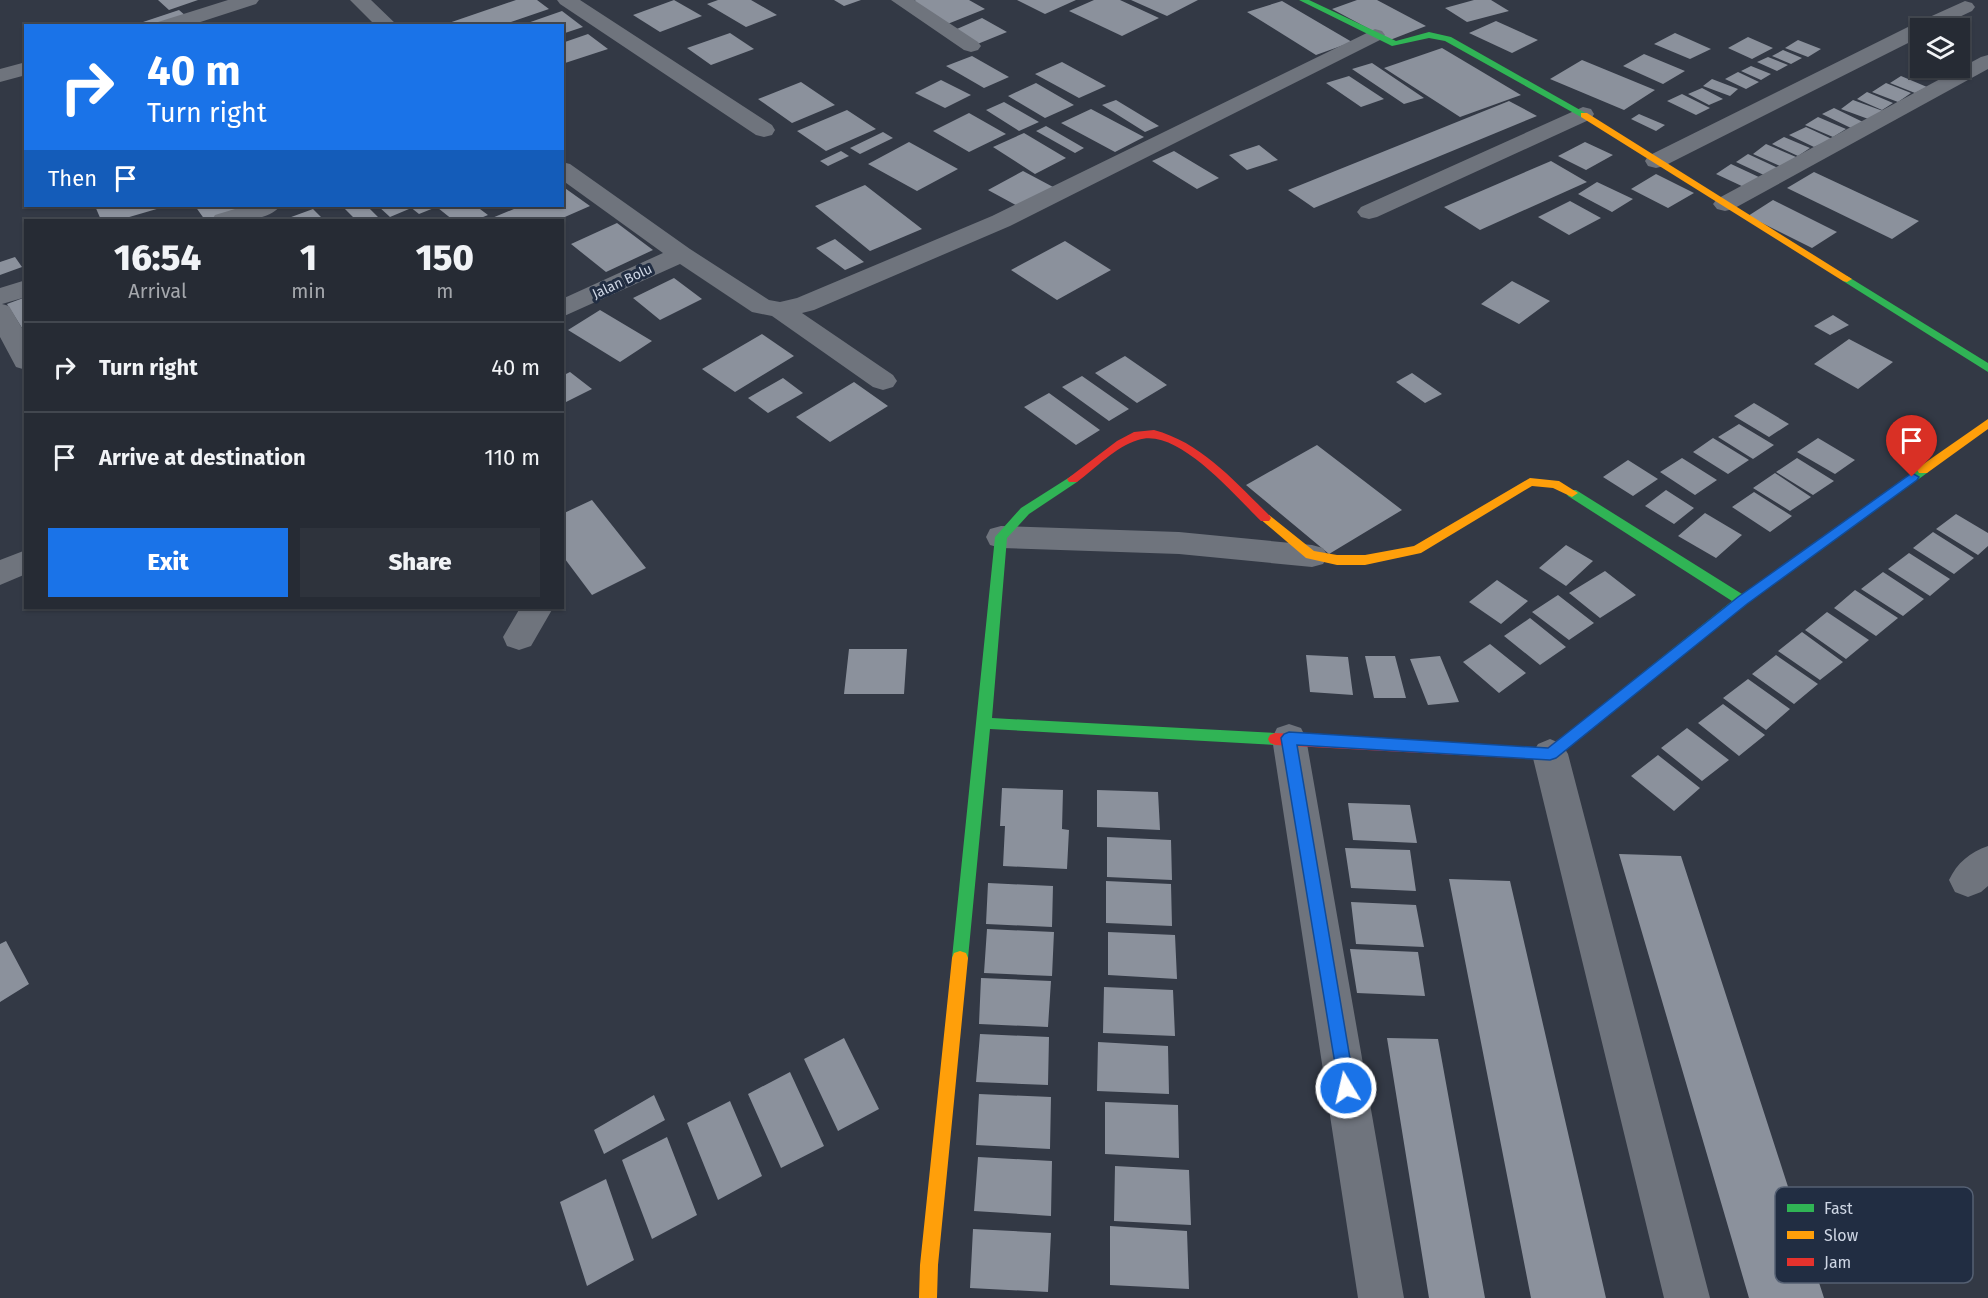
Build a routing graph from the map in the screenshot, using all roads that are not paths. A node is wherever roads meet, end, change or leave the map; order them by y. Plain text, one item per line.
1 (249, 0) edge
2 (360, 0) edge
3 (567, 0) edge
4 (901, 0) edge
5 (1303, 0) edge
6 (1965, 7) dead end
7 (1943, 18) edge
8 (171, 24) edge
9 (386, 24) edge
10 (1910, 34) edge
11 (1375, 35) junction
12 (971, 46) dead end
13 (1988, 61) edge
14 (24, 69) edge
15 (0, 76) edge
16 (1583, 114) junction
17 (764, 130) dead end
18 (1656, 161) junction
19 (564, 170) edge
20 (1725, 204) junction
21 (265, 207) edge
22 (1369, 212) dead end
23 (227, 219) edge
24 (681, 254) junction
25 (24, 289) edge
26 (0, 297) edge
27 (564, 308) edge
28 (780, 309) junction
29 (0, 312) edge
30 (24, 358) edge
31 (1988, 368) edge
32 (883, 381) dead end
33 (1988, 423) edge
34 (1000, 537) junction
35 (1312, 556) junction
36 (24, 562) edge
37 (0, 573) edge
38 (1742, 600) junction
39 (536, 609) edge
40 (519, 638) dead end
41 (984, 723) junction
42 (1289, 738) junction
43 (1550, 754) junction
44 (928, 1298) edge
45 (1381, 1298) edge
46 (1687, 1298) edge

1 - 8 street
2 - 9 street
3 - 17 street
4 - 12 street
5 - 11 street
6 - 7 street
10 - 18 street
11 - 16 street
11 - 28 street
13 - 20 street
14 - 15 street
16 - 18 street
16 - 22 street
18 - 20 street
19 - 24 street
20 - 31 street
21 - 23 street
24 - 27 street, Jalan Bolu
24 - 28 street
25 - 26 street
28 - 32 street
29 - 30 street
33 - 38 street
34 - 35 street
34 - 35 street
34 - 41 street
35 - 38 street
36 - 37 street
38 - 43 street
39 - 40 street
41 - 42 street
41 - 44 street
42 - 43 street
42 - 45 street
43 - 46 street

